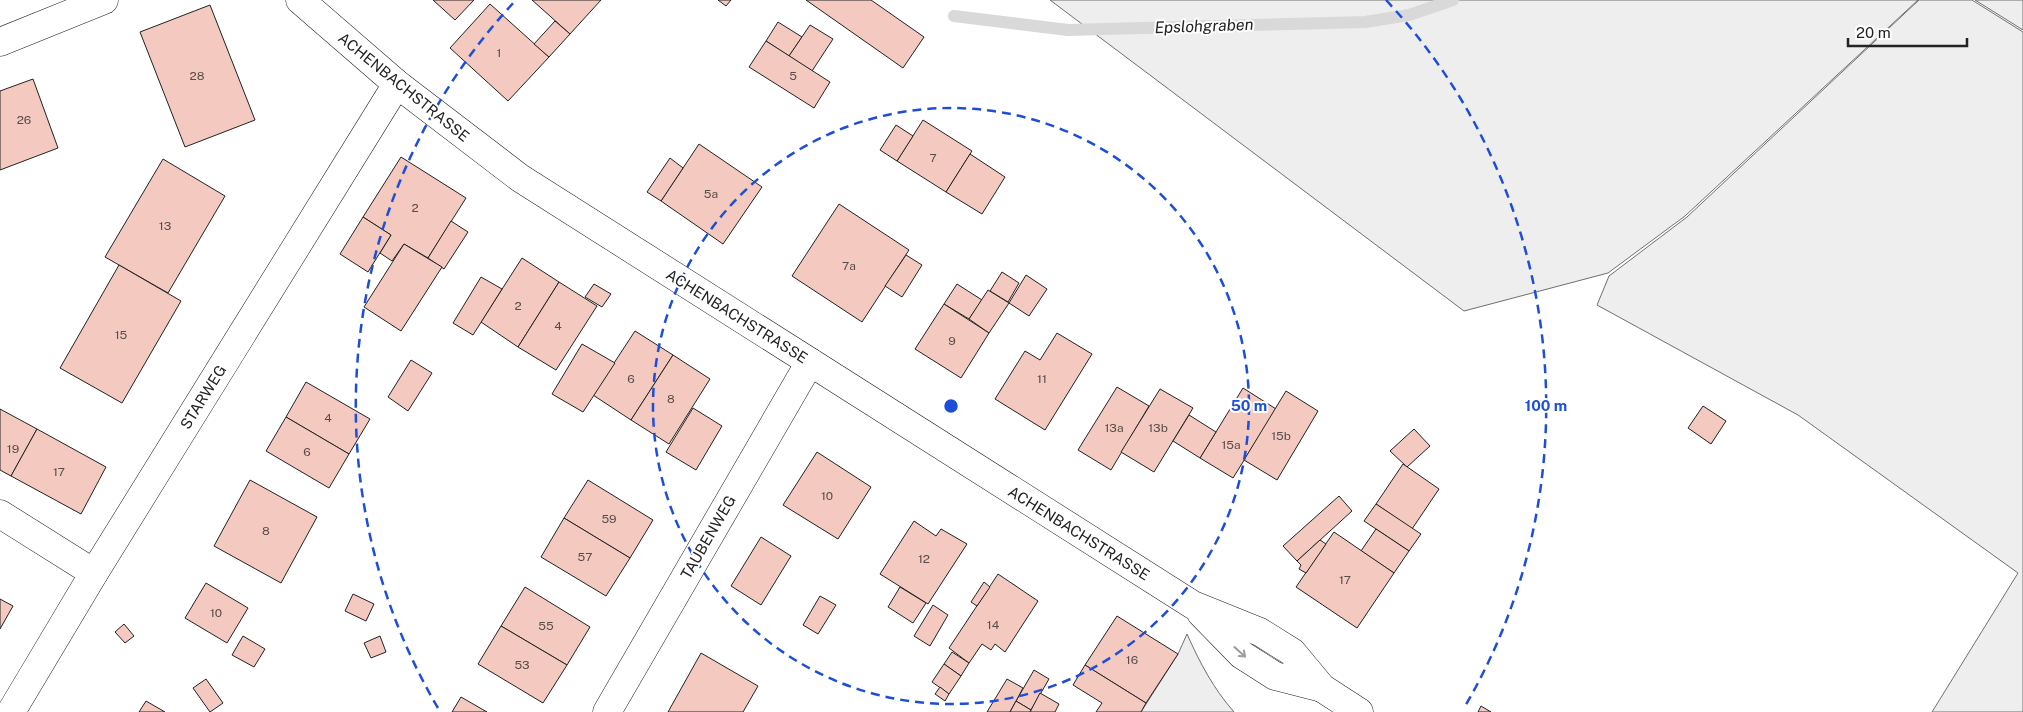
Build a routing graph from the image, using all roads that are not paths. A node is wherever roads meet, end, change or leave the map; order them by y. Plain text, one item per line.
1 (104, 0) edge
2 (300, 0) edge
3 (0, 42) edge
4 (397, 84) junction
5 (810, 362) junction
6 (0, 514) edge
7 (94, 573) junction
8 (11, 712) edge
9 (607, 712) edge
10 (1359, 712) edge

1 - 3 street
2 - 4 street, ACHENBACHSTRASSE
4 - 5 street, ACHENBACHSTRASSE
4 - 7 street, STARWEG
5 - 9 street, TAUBENWEG
5 - 10 street, ACHENBACHSTRASSE
6 - 7 street
7 - 8 street, STARWEG

